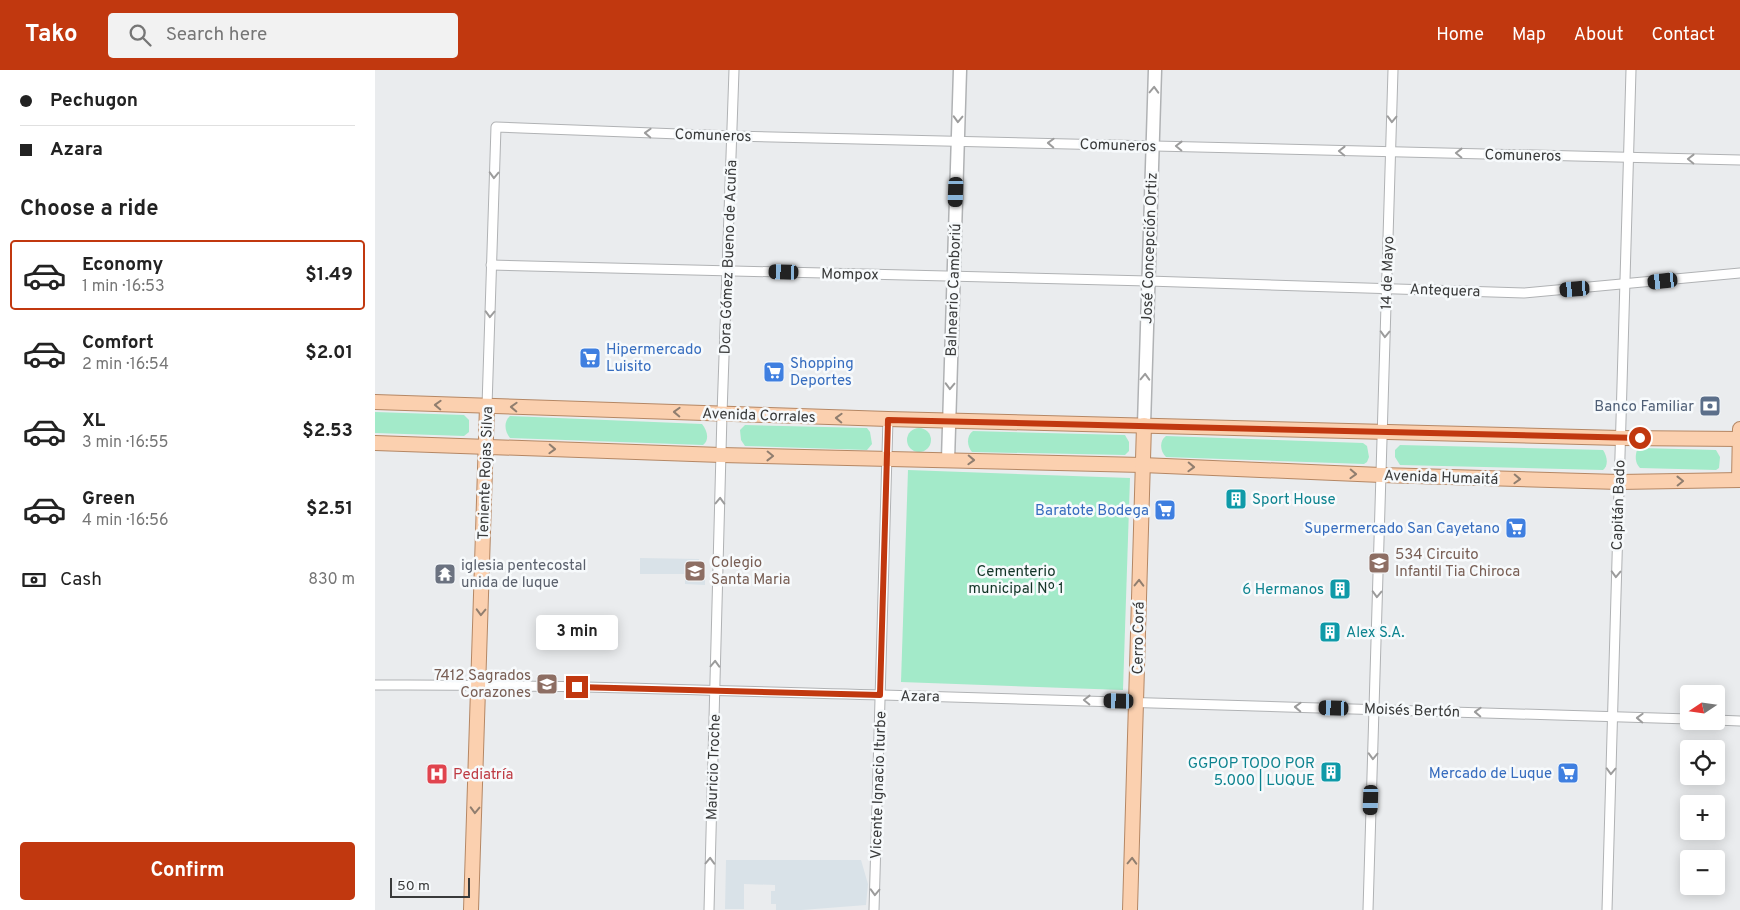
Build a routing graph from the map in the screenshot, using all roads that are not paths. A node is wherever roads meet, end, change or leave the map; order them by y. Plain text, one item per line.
1 (734, 70) edge
2 (960, 70) edge
3 (1155, 70) edge
4 (1393, 70) edge
5 (1631, 70) edge
6 (496, 126) joint
7 (732, 136) junction
8 (958, 141) junction
9 (1152, 146) junction
10 (1391, 152) junction
11 (1629, 158) junction
12 (1740, 160) edge
13 (491, 265) junction
14 (728, 271) junction
15 (1740, 274) edge
16 (954, 276) junction
17 (1148, 281) junction
18 (1625, 285) junction
19 (1387, 288) junction
20 (375, 402) edge
21 (487, 406) junction
22 (722, 414) junction
23 (888, 420) junction
24 (949, 421) junction
25 (1144, 425) junction
26 (1740, 429) edge
27 (1382, 431) junction
28 (1620, 438) junction
29 (1740, 439) edge
30 (375, 443) edge
31 (486, 447) junction
32 (721, 455) junction
33 (887, 459) junction
34 (948, 460) junction
35 (1142, 465) junction
36 (1381, 475) junction
37 (1740, 480) edge
38 (1619, 482) junction
39 (479, 684) junction
40 (375, 685) edge
41 (715, 690) junction
42 (880, 695) junction
43 (1136, 701) junction
44 (1374, 709) junction
45 (1612, 717) junction
46 (1680, 719) edge
47 (1725, 720) edge
48 (1740, 721) edge
49 (471, 910) edge
50 (709, 910) edge
51 (874, 910) edge
52 (1131, 910) edge
53 (1368, 910) edge
54 (1607, 910) edge

1 - 7 street, Dora Gómez Bueno de Acuña
2 -> 8 street, Balneario Camboriú
9 -> 3 street, José Concepción Ortiz
4 -> 10 street, 14 de Mayo
5 - 11 street, Capitán Bado
7 -> 6 street, Comuneros
6 -> 13 street, Teniente Rojas Silva
7 - 8 street, Comuneros
7 - 14 street, Dora Gómez Bueno de Acuña
9 -> 8 street, Comuneros
8 - 16 street, Balneario Camboriú
10 -> 9 street, Comuneros
9 - 17 street, José Concepción Ortiz
11 -> 10 street, Comuneros
10 - 19 street, 14 de Mayo
12 -> 11 street, Comuneros
11 - 18 street, Capitán Bado
13 - 14 street, Mompox
13 -> 21 street, Teniente Rojas Silva
14 - 16 street, Mompox
14 - 22 street, Dora Gómez Bueno de Acuña
15 - 18 street, Antequera
16 - 17 street, Mompox
16 -> 24 street, Balneario Camboriú
17 - 19 street, Antequera
25 -> 17 street, José Concepción Ortiz
18 - 19 street, Antequera
18 - 28 street, Capitán Bado
19 -> 27 street, 14 de Mayo
21 -> 20 main road, Avenida Corrales
22 -> 21 main road, Avenida Corrales
21 - 31 main road, Teniente Rojas Silva
23 -> 22 main road, Avenida Corrales
22 - 32 street, Mauricio Troche
23 - 24 main road, Avenida Corrales
23 - 33 street, Vicente Ignacio Iturbe
24 - 25 main road, Avenida Corrales
24 - 34 street, Balneario Camboriú
25 - 27 main road
25 - 35 main road, Cerro Corá
26 - 29 main road
27 - 28 main road
27 - 36 street, 14 de Mayo
28 - 29 main road
28 - 38 street, Capitán Bado
29 - 37 main road
30 - 31 main road
31 -> 32 main road
31 -> 39 main road, Teniente Rojas Silva
32 -> 33 main road
41 -> 32 street, Mauricio Troche
33 - 34 main road
33 - 42 street, Vicente Ignacio Iturbe
34 -> 35 main road
35 -> 36 main road, Avenida Humaitá
43 -> 35 main road, Cerro Corá
36 -> 38 main road, Avenida Humaitá
36 -> 44 street, 14 de Mayo
38 -> 37 main road, Avenida Humaitá
38 -> 45 street, Capitán Bado
39 - 40 street, Azara
39 - 41 street, Azara
39 -> 49 main road, Teniente Rojas Silva
41 - 42 street, Azara
50 -> 41 street, Mauricio Troche
43 -> 42 street, Azara
42 -> 51 street, Vicente Ignacio Iturbe
44 -> 43 street, Moisés Bertón
52 -> 43 main road, Cerro Corá
45 -> 44 street, Moisés Bertón
44 -> 53 street, 14 de Mayo
46 -> 45 street, Moisés Bertón
45 -> 54 street, Capitán Bado
47 - 48 street

